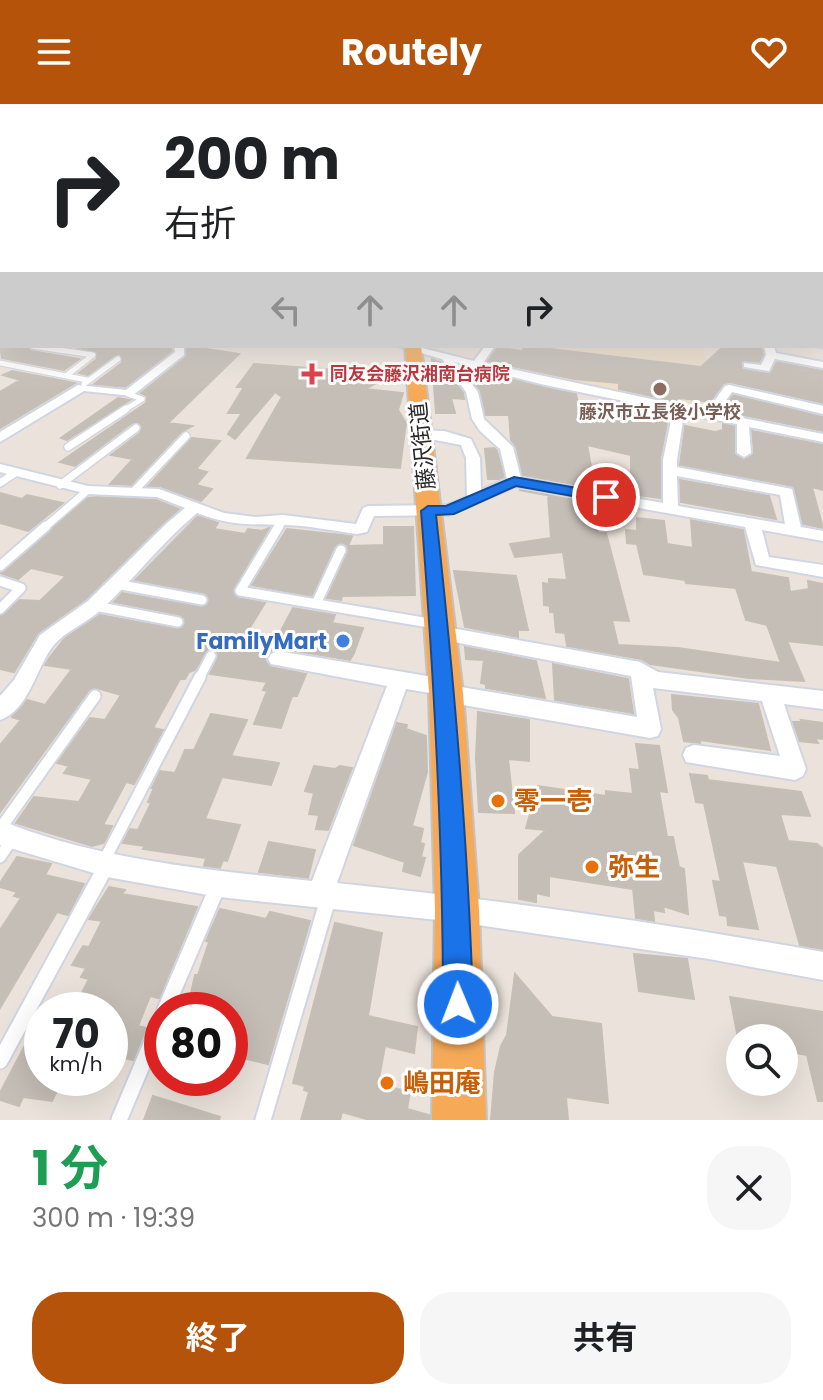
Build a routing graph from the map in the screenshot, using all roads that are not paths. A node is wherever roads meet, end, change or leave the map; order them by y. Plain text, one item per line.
1 (46, 348) edge
2 (179, 348) edge
3 (489, 348) edge
4 (770, 350) edge
5 (428, 351) edge
6 (119, 361) dead end
7 (0, 363) edge
8 (823, 363) edge
9 (748, 365) dead end
10 (476, 366) junction
11 (67, 375) junction
12 (85, 383) junction
13 (128, 394) junction
14 (679, 409) junction
15 (823, 410) edge
16 (710, 415) junction
17 (743, 421) junction
18 (136, 428) dead end
19 (420, 433) junction
20 (186, 436) dead end
21 (0, 438) edge
22 (823, 438) edge
23 (68, 447) dead end
24 (744, 453) dead end
25 (8, 470) edge
26 (670, 470) junction
27 (514, 481) junction
28 (0, 483) edge
29 (60, 485) junction
30 (88, 490) junction
31 (134, 491) junction
32 (474, 497) junction
33 (197, 506) junction
34 (671, 509) junction
35 (428, 511) junction
36 (283, 520) junction
37 (752, 523) junction
38 (794, 531) junction
39 (823, 536) edge
40 (341, 550) dead end
41 (0, 566) edge
42 (823, 571) edge
43 (0, 581) edge
44 (116, 584) junction
45 (202, 600) dead end
46 (316, 604) junction
47 (94, 606) junction
48 (0, 609) edge
49 (178, 622) dead end
50 (439, 629) junction
51 (211, 656) dead end
52 (278, 659) dead end
53 (640, 670) junction
54 (400, 679) junction
55 (445, 690) junction
56 (770, 694) junction
57 (95, 696) dead end
58 (823, 700) edge
59 (0, 711) edge
60 (694, 755) dead end
61 (3, 839) edge
62 (107, 864) junction
63 (219, 884) junction
64 (324, 895) junction
65 (457, 909) junction
66 (823, 966) edge
67 (173, 992) edge
68 (0, 1061) edge
69 (144, 1061) edge
70 (119, 1120) edge
71 (263, 1120) edge
72 (459, 1120) edge

1 - 11 lane
2 - 13 street
3 - 10 street
4 - 8 street
4 - 9 street
5 - 10 street
5 - 19 highway, 藤沢街道
5 - 27 street
6 - 12 lane
7 - 11 lane
10 - 14 street
11 - 12 lane
12 - 13 street
12 - 21 street
13 - 23 lane
14 - 16 street
14 - 26 street
15 - 16 street
16 - 17 street
17 - 22 street
17 - 24 street
18 - 29 lane
19 - 32 street
19 - 35 highway, 藤沢街道
20 - 31 lane
25 - 28 lane
25 - 29 street
26 - 34 street
26 - 38 street
27 - 32 street
27 - 34 street
29 - 30 street
30 - 31 street
30 - 41 lane
31 - 33 street
32 - 35 street
33 - 36 street
33 - 44 street
34 - 37 street
35 - 36 street
35 - 50 highway, 藤沢街道
36 - 46 lane
37 - 38 street
37 - 42 street
38 - 39 street
40 - 46 lane
43 - 48 lane
44 - 45 lane
44 - 47 street
46 - 50 lane
47 - 49 lane
47 - 59 street
50 - 53 street
50 - 55 highway, 藤沢街道
51 - 62 lane
52 - 54 street
53 - 55 street
53 - 56 street
54 - 55 street
54 - 64 street
55 - 65 highway, 藤沢街道
56 - 58 street
56 - 60 street
57 - 61 lane
61 - 62 street
62 - 63 street
62 - 68 lane
63 - 64 street
63 - 67 lane
64 - 65 street
64 - 71 lane
65 - 66 street
65 - 72 highway, 藤沢街道
69 - 70 lane

